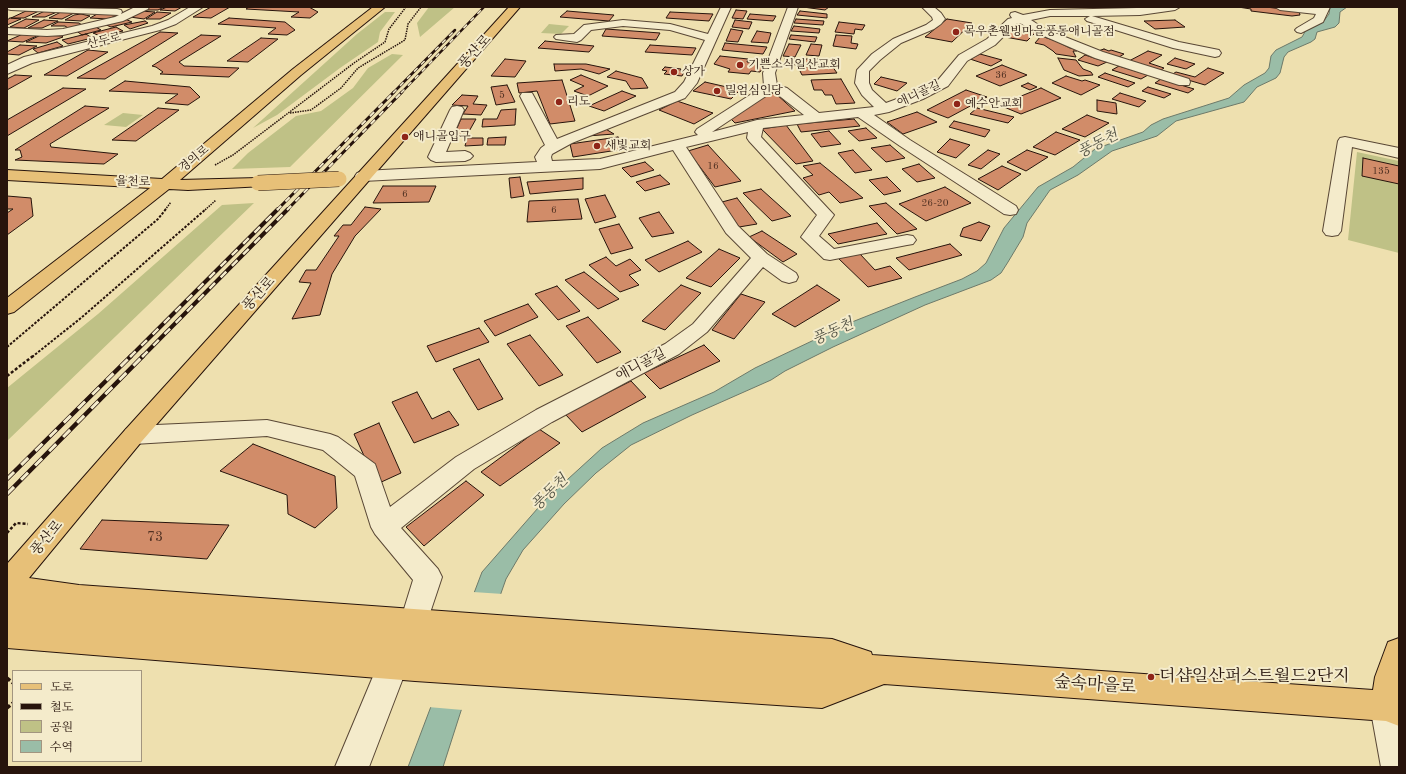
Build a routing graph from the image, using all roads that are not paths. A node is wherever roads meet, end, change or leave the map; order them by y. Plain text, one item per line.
1 (11, 7) edge
2 (198, 7) edge
3 (373, 7) edge
4 (380, 7) edge
5 (515, 7) edge
6 (726, 7) edge
7 (793, 7) edge
8 (927, 7) edge
9 (1006, 7) edge
10 (1175, 7) edge
11 (1280, 7) edge
12 (139, 10) edge
13 (1324, 10) edge
14 (1071, 12) junction
15 (1020, 19) junction
16 (1301, 30) dead end
17 (7, 31) edge
18 (560, 37) dead end
19 (711, 38) junction
20 (1161, 40) junction
21 (1102, 45) dead end
22 (1139, 45) dead end
23 (1078, 46) junction
24 (1215, 53) dead end
25 (7, 59) edge
26 (28, 60) junction
27 (7, 70) edge
28 (1184, 82) dead end
29 (771, 88) junction
30 (527, 96) dead end
31 (884, 109) junction
32 (458, 110) dead end
33 (862, 113) junction
34 (816, 117) junction
35 (757, 124) junction
36 (697, 140) junction
37 (677, 145) junction
38 (550, 149) junction
39 (530, 152) dead end
40 (1399, 153) edge
41 (476, 155) dead end
42 (175, 158) dead end
43 (546, 167) junction
44 (7, 175) edge
45 (163, 176) junction
46 (363, 176) junction
47 (145, 182) junction
48 (1010, 210) dead end
49 (1332, 231) dead end
50 (907, 240) dead end
51 (761, 258) junction
52 (789, 277) dead end
53 (7, 295) edge
54 (7, 308) edge
55 (134, 435) junction
56 (384, 527) junction
57 (7, 585) edge
58 (7, 610) edge
59 (423, 623) junction
60 (7, 635) edge
61 (1399, 652) edge
62 (404, 666) junction
63 (884, 670) junction
64 (1392, 708) edge
65 (352, 767) edge
66 (1398, 767) edge

1 - 12 street
2 - 26 street, 산두로
3 - 42 main road, 경의로
4 - 45 main road, 경의로
5 - 46 main road, 풍산로
6 - 19 street
7 - 29 street
8 - 31 street
9 - 15 street
10 - 14 street, 애니골길
11 - 13 street
12 - 17 street
13 - 16 street
14 - 15 street, 애니골길
14 - 20 street
15 - 23 street
15 - 31 street, 애니골길
18 - 19 street
19 - 38 street
20 - 22 street
20 - 24 street
21 - 23 street
23 - 28 street
25 - 26 street
26 - 27 street, 산두로
29 - 34 street
29 - 36 street
30 - 38 street
31 - 33 street, 애니골길
32 - 41 street
33 - 34 street, 애니골길
33 - 48 street
34 - 35 street, 애니골길
35 - 36 street, 애니골길
35 - 50 street
36 - 37 street, 애니골길
37 - 43 street, 애니골길
37 - 51 street
38 - 39 street
38 - 43 street
40 - 49 street
43 - 46 street, 애니골길
44 - 47 main road, 율천로
45 - 46 main road, 율천로, bridge
45 - 47 main road, 율천로
45 - 54 main road, 경의로
46 - 55 main road, 풍산로
47 - 53 main road
51 - 52 street
51 - 56 street, 애니골길
55 - 56 street
55 - 57 main road, 풍산로
56 - 59 street
57 - 59 main road
58 - 63 main road, 숲속마을로
59 - 63 main road
60 - 62 main road
61 - 64 main road
62 - 63 main road
62 - 65 street
63 - 64 main road, 숲속마을로
64 - 66 street

